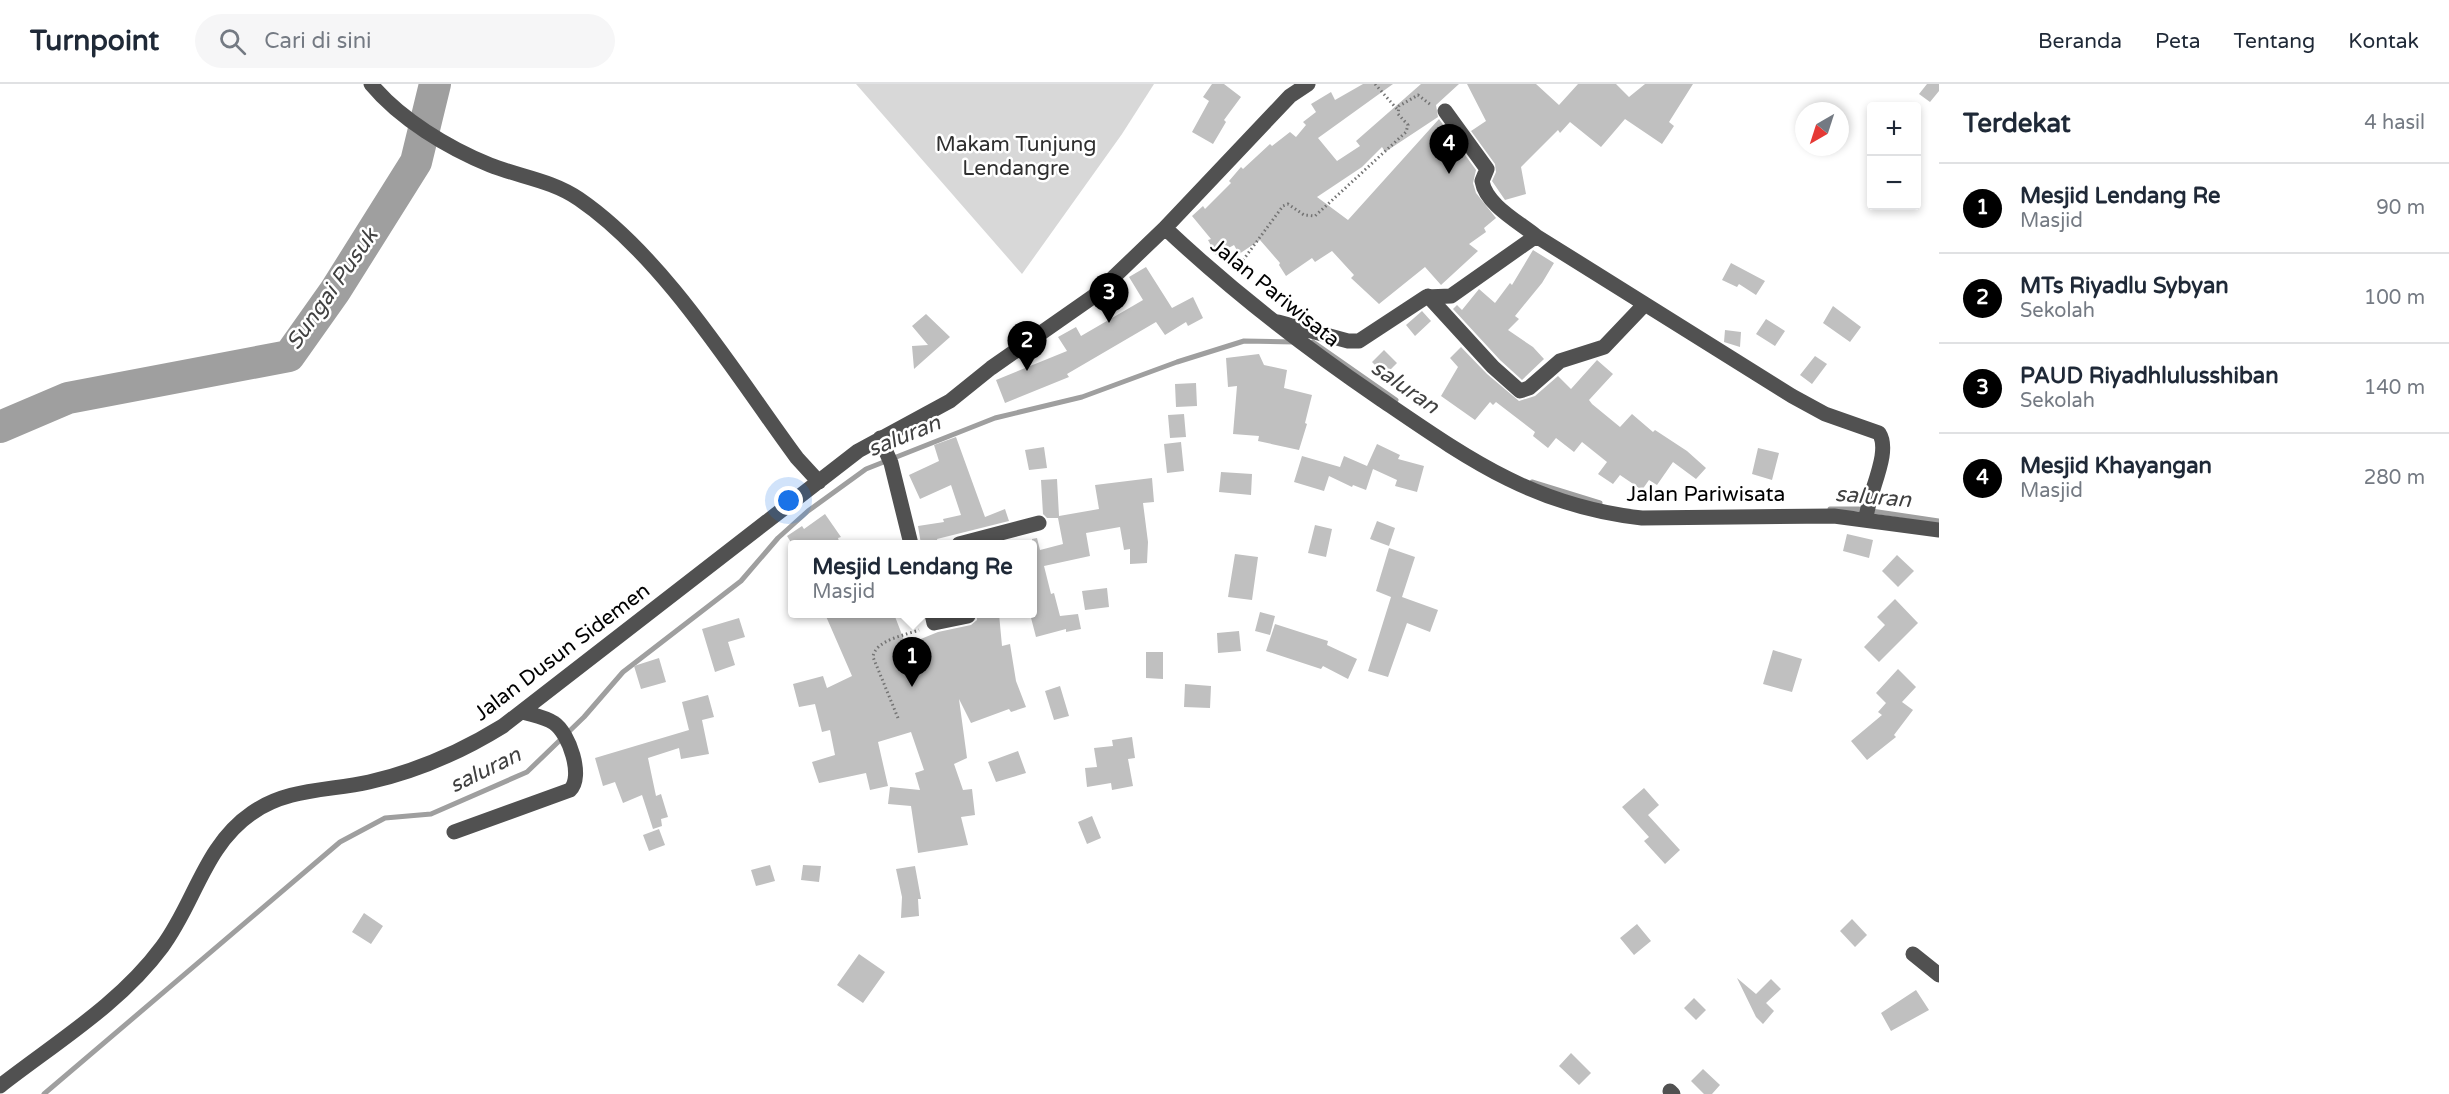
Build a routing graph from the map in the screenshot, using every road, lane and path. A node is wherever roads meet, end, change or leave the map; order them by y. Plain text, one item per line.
1 (371, 84) edge
2 (1308, 84) edge
3 (1375, 84) edge
4 (1397, 109) junction
5 (1445, 111) joint
6 (1165, 228) junction
7 (1536, 236) junction
8 (1226, 283) junction
9 (1428, 297) junction
10 (1644, 305) junction
11 (1272, 321) junction
12 (881, 441) junction
13 (819, 482) junction
14 (1867, 513) junction
15 (1039, 524) dead end
16 (1939, 531) edge
17 (910, 540) edge
18 (975, 540) edge
19 (933, 618) edge
20 (523, 712) junction
21 (898, 718) dead end
22 (454, 832) dead end
23 (1913, 954) dead end
24 (1939, 975) edge
25 (0, 1086) edge

1 - 13 street
2 - 6 street, Jalan Dusun Sidemen
3 - 4 path
4 - 5 path
4 - 8 path
5 - 7 street
6 - 8 street, Jalan Pariwisata
6 - 12 street, Jalan Dusun Sidemen
7 - 9 street
7 - 10 street
8 - 11 street, Jalan Pariwisata
9 - 10 street
9 - 11 street
10 - 14 street
11 - 14 street, Jalan Pariwisata
12 - 13 street, Jalan Dusun Sidemen
12 - 17 street
13 - 20 street, Jalan Dusun Sidemen
14 - 16 street, Jalan Pariwisata
15 - 18 street
19 - 21 path
20 - 22 street
20 - 25 street, Jalan Dusun Sidemen
23 - 24 street

